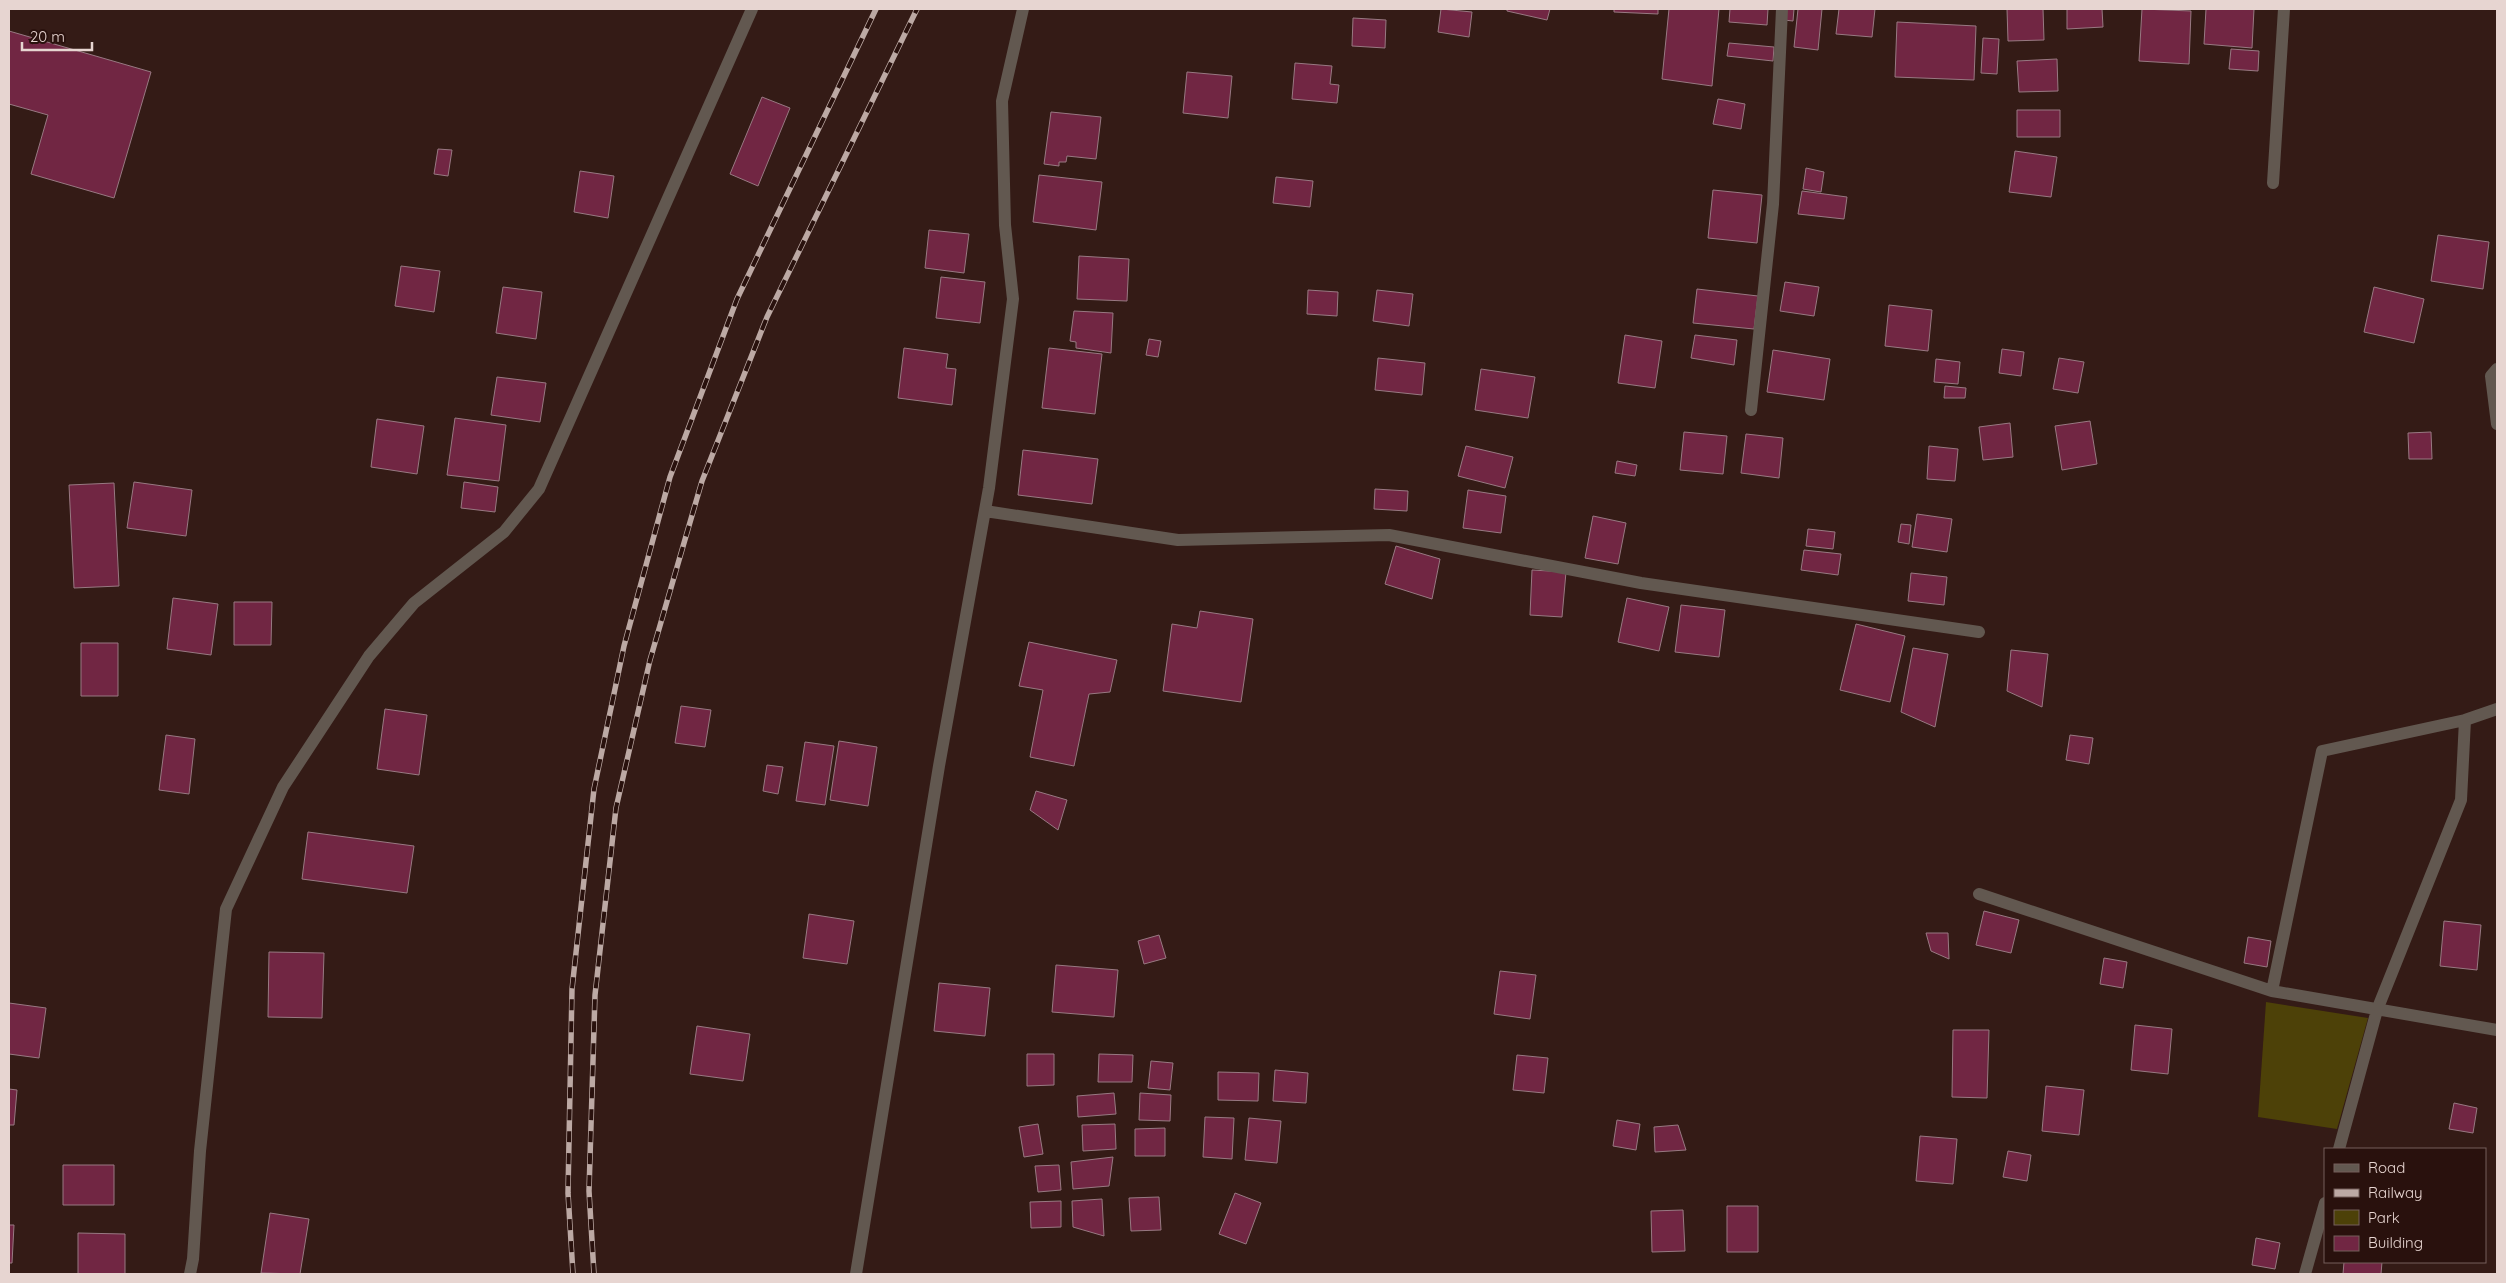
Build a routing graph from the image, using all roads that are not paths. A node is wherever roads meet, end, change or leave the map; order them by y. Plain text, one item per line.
1 (752, 9) edge
2 (1023, 9) edge
3 (1782, 9) edge
4 (2284, 9) edge
5 (2273, 184) dead end
6 (2497, 369) edge
7 (1751, 410) dead end
8 (2497, 424) edge
9 (985, 511) junction
10 (1979, 632) dead end
11 (2497, 709) edge
12 (2465, 720) junction
13 (1980, 894) dead end
14 (2272, 991) junction
15 (2377, 1010) junction
16 (2497, 1030) edge
17 (2339, 1148) edge
18 (2324, 1207) edge
19 (190, 1274) edge
20 (856, 1274) edge
21 (2305, 1274) edge

1 - 19 street
2 - 9 street
3 - 7 street
4 - 5 street
6 - 8 street
9 - 10 street
9 - 20 street
11 - 12 street
12 - 14 street
12 - 15 street
13 - 14 street
14 - 15 street
15 - 16 street
15 - 17 street
18 - 21 street

